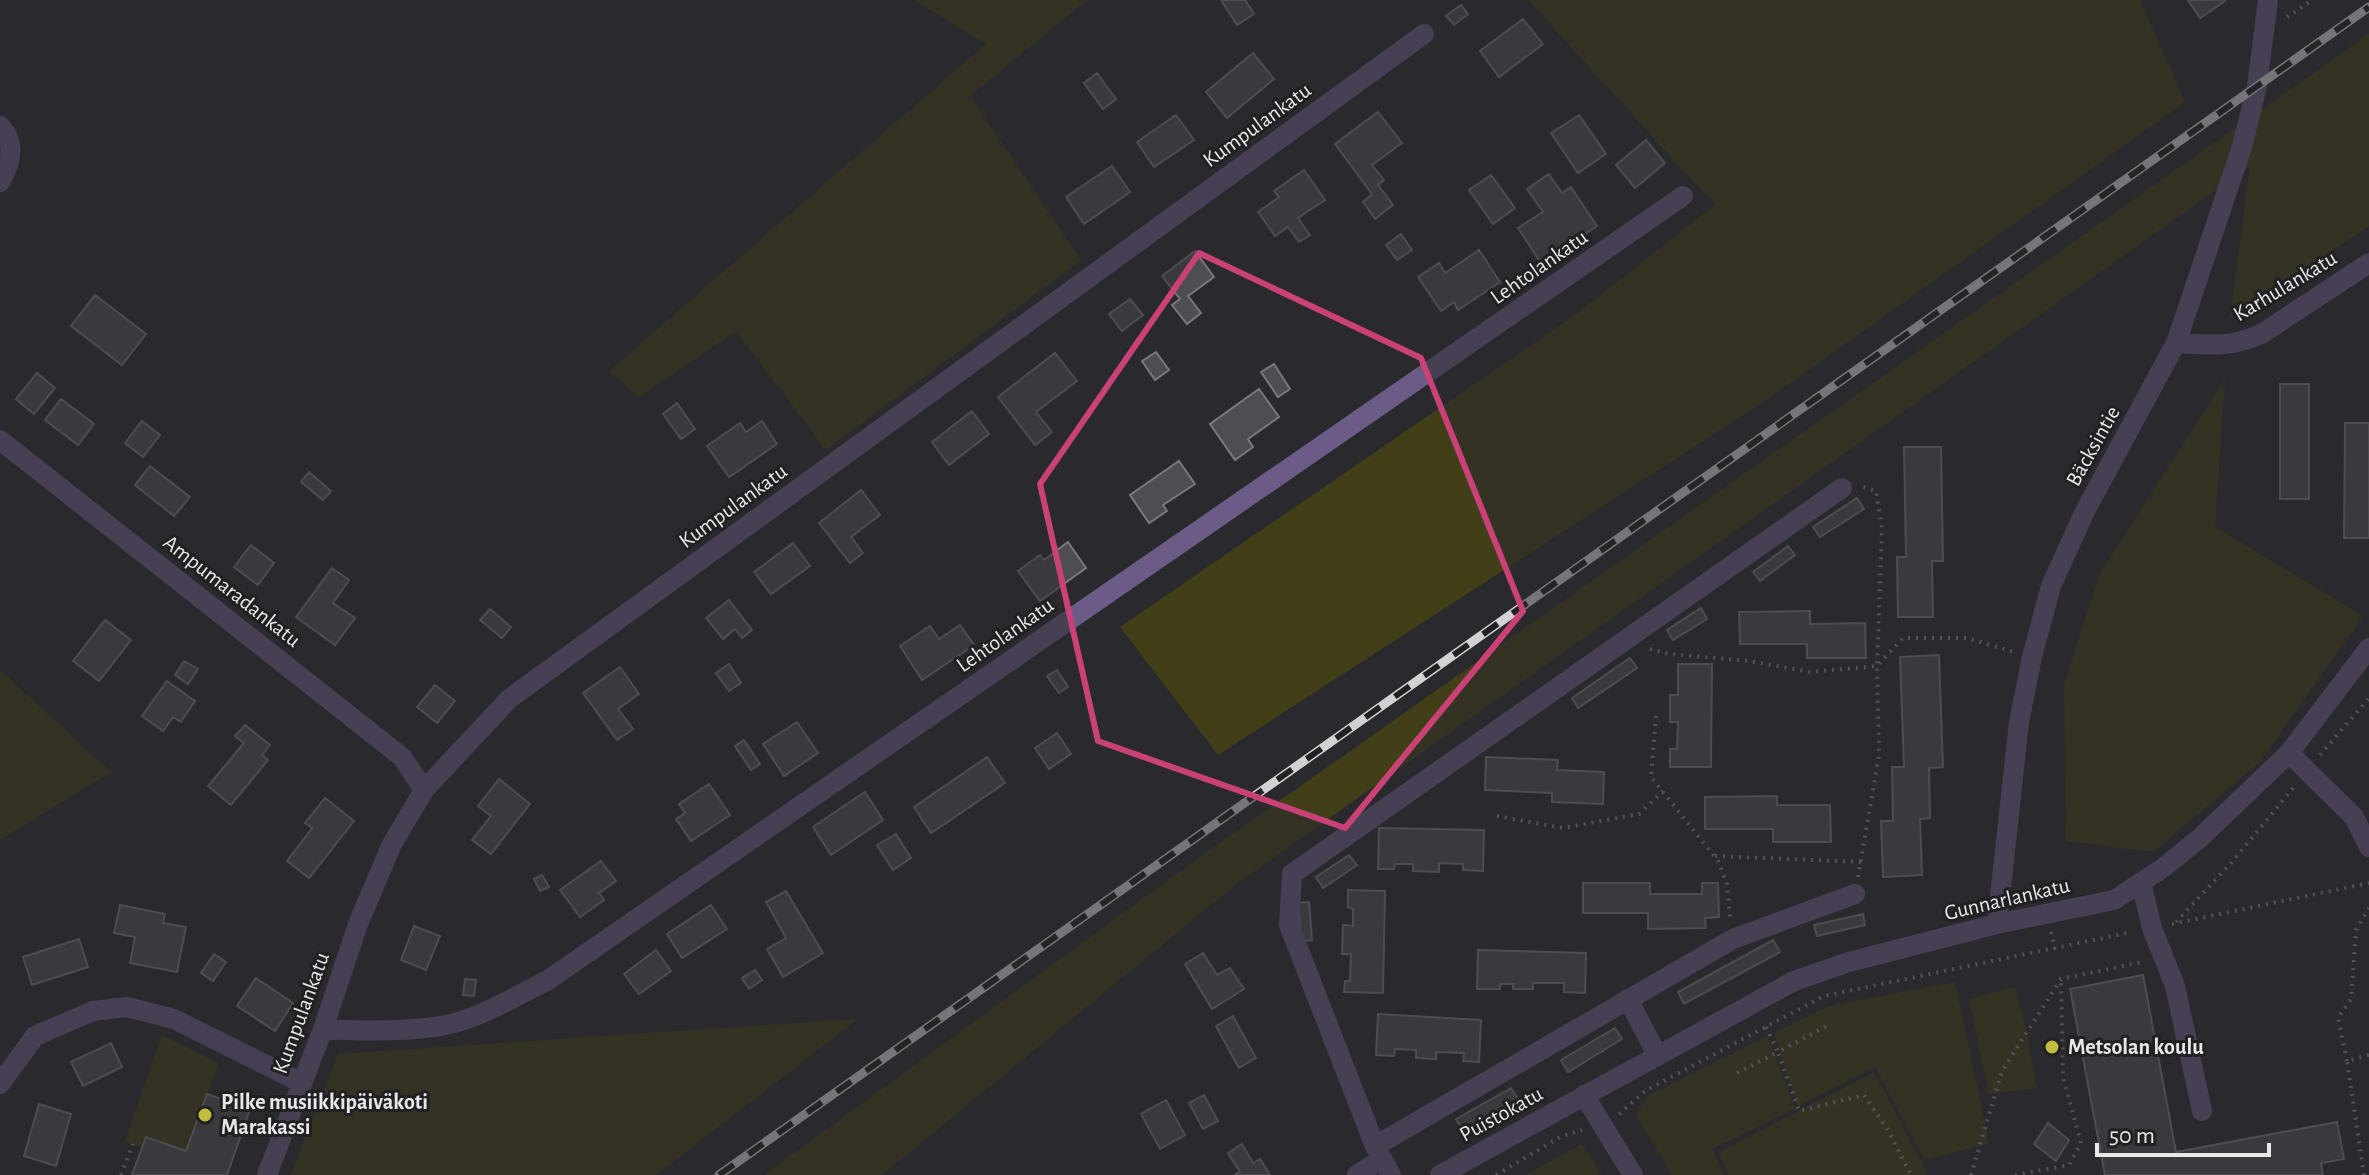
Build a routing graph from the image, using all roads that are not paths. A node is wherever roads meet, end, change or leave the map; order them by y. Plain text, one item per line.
1 (2268, 0) edge
2 (1424, 34) dead end
3 (0, 126) edge
4 (0, 182) edge
5 (1683, 196) dead end
6 (2369, 263) edge
7 (2176, 343) junction
8 (0, 440) edge
9 (1842, 488) road end
10 (2369, 648) edge
11 (2289, 753) junction
12 (424, 790) junction
13 (2369, 847) edge
14 (2141, 882) junction
15 (1855, 894) road end
16 (1997, 924) junction
17 (1628, 999) junction
18 (323, 1029) junction
19 (1657, 1055) junction
20 (302, 1083) junction
21 (0, 1084) edge
22 (1584, 1095) junction
23 (2202, 1111) dead end
24 (1383, 1160) edge
25 (267, 1175) edge
26 (1357, 1175) edge
27 (1440, 1175) edge
28 (1633, 1175) edge

1 - 7 street, Bäcksintie
2 - 12 street, Kumpulankatu
3 - 4 street
5 - 18 street, Lehtolankatu
6 - 7 street, Karhulankatu
7 - 16 street, Bäcksintie
8 - 12 street, Ampumaradankatu
9 - 24 street
10 - 11 street, Gunnarlankatu
11 - 13 street
11 - 14 street, Gunnarlankatu
12 - 18 street, Kumpulankatu
14 - 16 street, Gunnarlankatu
14 - 23 street
15 - 17 street
16 - 19 street, Gunnarlankatu
17 - 19 street
17 - 24 street
18 - 20 street, Kumpulankatu
19 - 22 street, Gunnarlankatu
20 - 21 street
20 - 25 street, Kumpulankatu
22 - 27 street, Puistokatu
22 - 28 street
24 - 26 street

